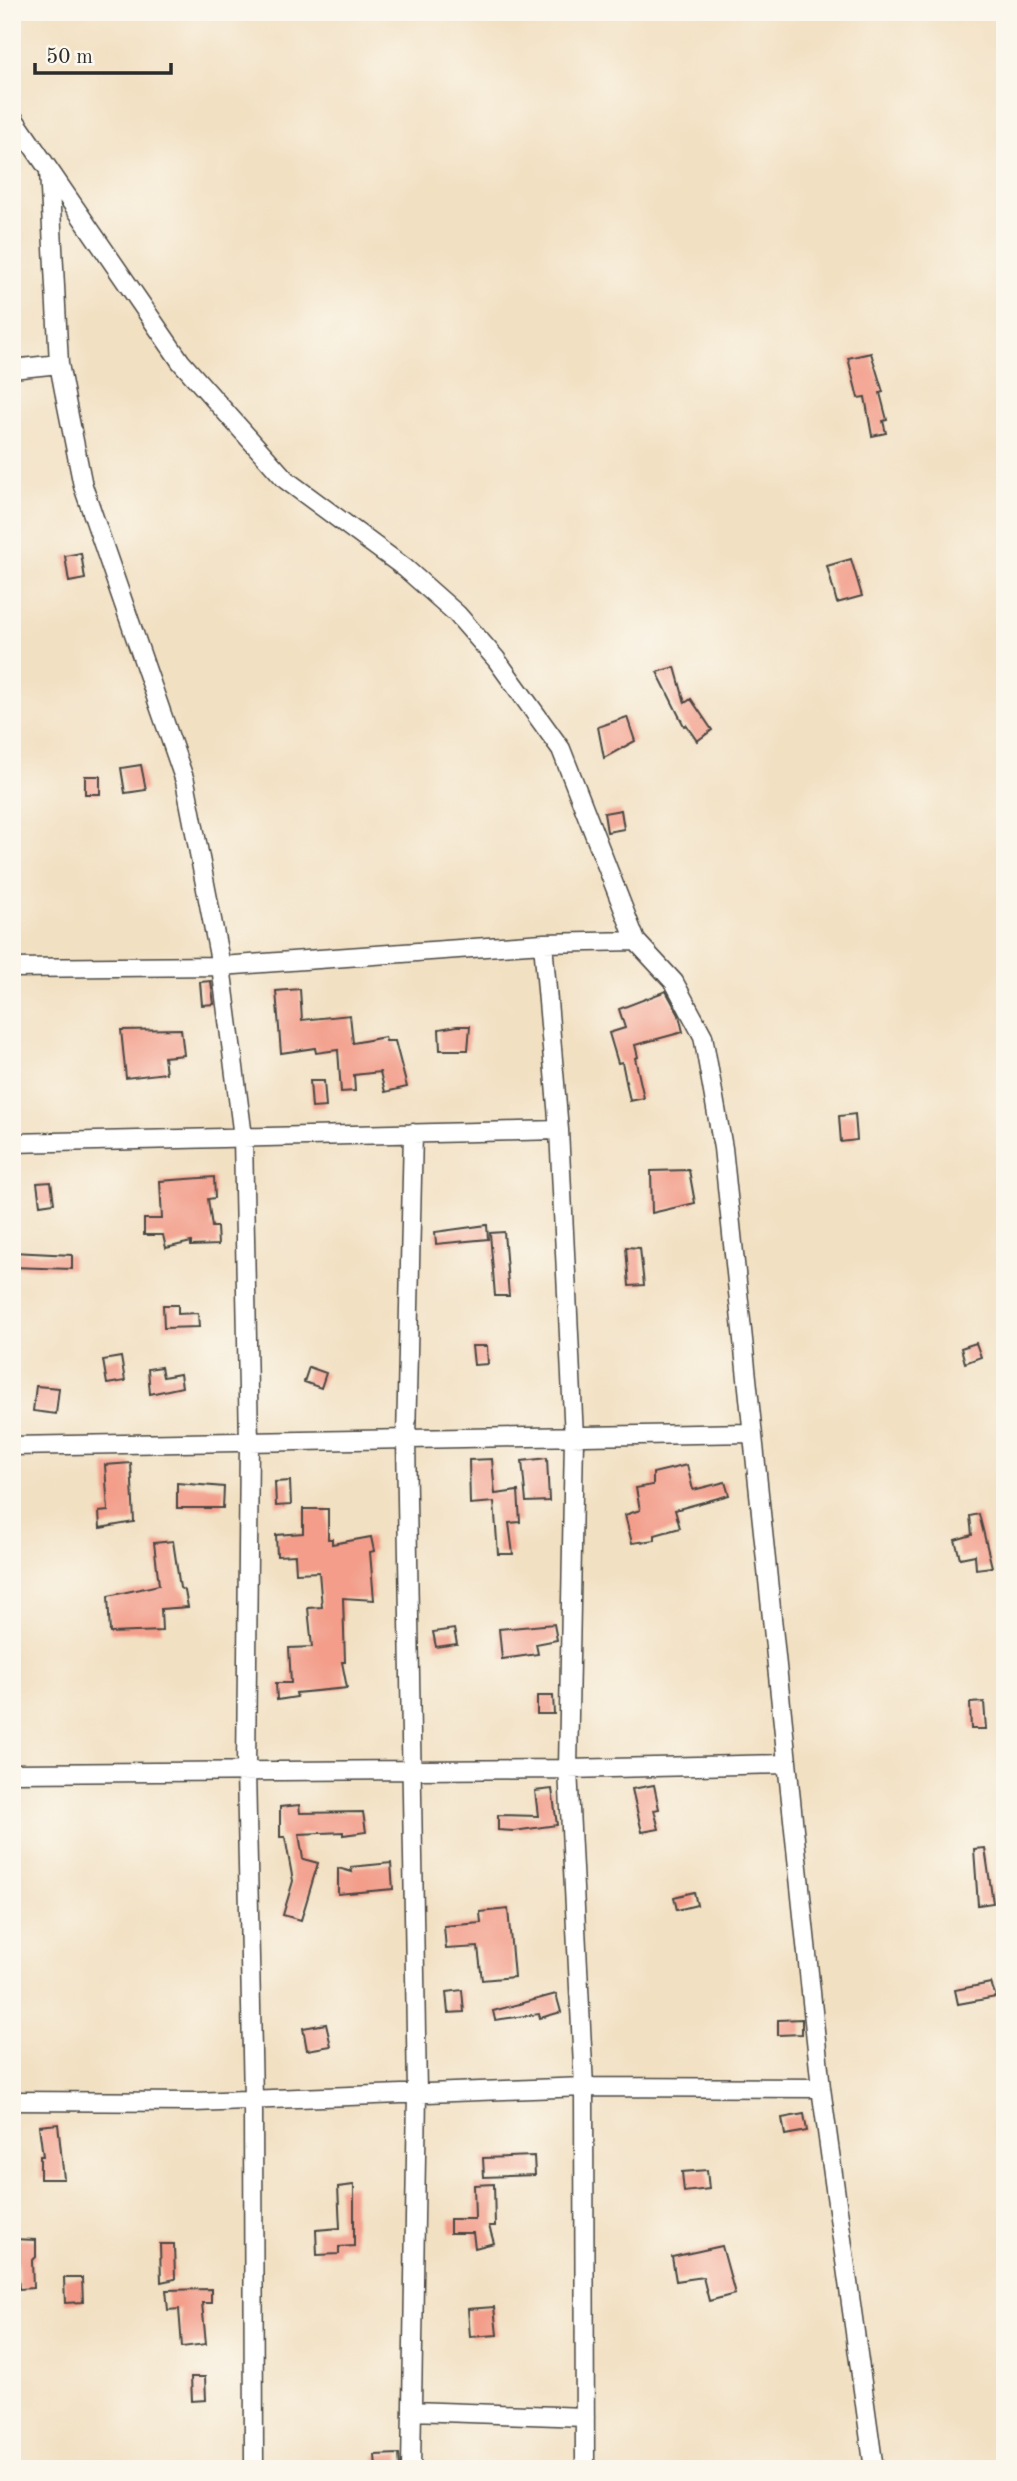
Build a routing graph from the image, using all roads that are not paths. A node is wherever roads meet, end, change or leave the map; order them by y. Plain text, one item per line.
1 (12, 116) edge
2 (49, 170) junction
3 (59, 364) junction
4 (12, 369) edge
5 (636, 941) junction
6 (543, 943) junction
7 (221, 966) junction
8 (12, 968) edge
9 (559, 1130) junction
10 (413, 1133) junction
11 (243, 1137) junction
12 (12, 1143) edge
13 (752, 1433) junction
14 (574, 1437) junction
15 (407, 1439) junction
16 (249, 1442) junction
17 (12, 1446) edge
18 (787, 1764) junction
19 (568, 1769) junction
20 (413, 1770) junction
21 (246, 1771) junction
22 (12, 1773) edge
23 (584, 2087) junction
24 (821, 2088) junction
25 (417, 2093) junction
26 (253, 2099) junction
27 (12, 2101) edge
28 (412, 2411) junction
29 (584, 2417) junction
30 (254, 2469) edge
31 (411, 2469) edge
32 (585, 2469) edge
33 (874, 2469) edge

1 - 2 street
2 - 3 street
2 - 5 street
3 - 4 street
3 - 7 street
5 - 6 street
5 - 13 street
6 - 7 street
6 - 9 street
7 - 8 street
7 - 11 street
9 - 10 street
9 - 14 street
10 - 11 street
10 - 15 street
11 - 12 street
11 - 16 street
13 - 14 street
13 - 18 street
14 - 15 street
14 - 19 street
15 - 16 street
15 - 20 street
16 - 17 street
16 - 21 street
18 - 19 street
18 - 24 street
19 - 20 street
19 - 23 street
20 - 21 street
20 - 25 street
21 - 22 street
21 - 26 street
23 - 24 street
23 - 25 street
23 - 29 street
24 - 33 street
25 - 26 street
25 - 28 street
26 - 27 street
26 - 30 street
28 - 29 street
28 - 31 street
29 - 32 street

